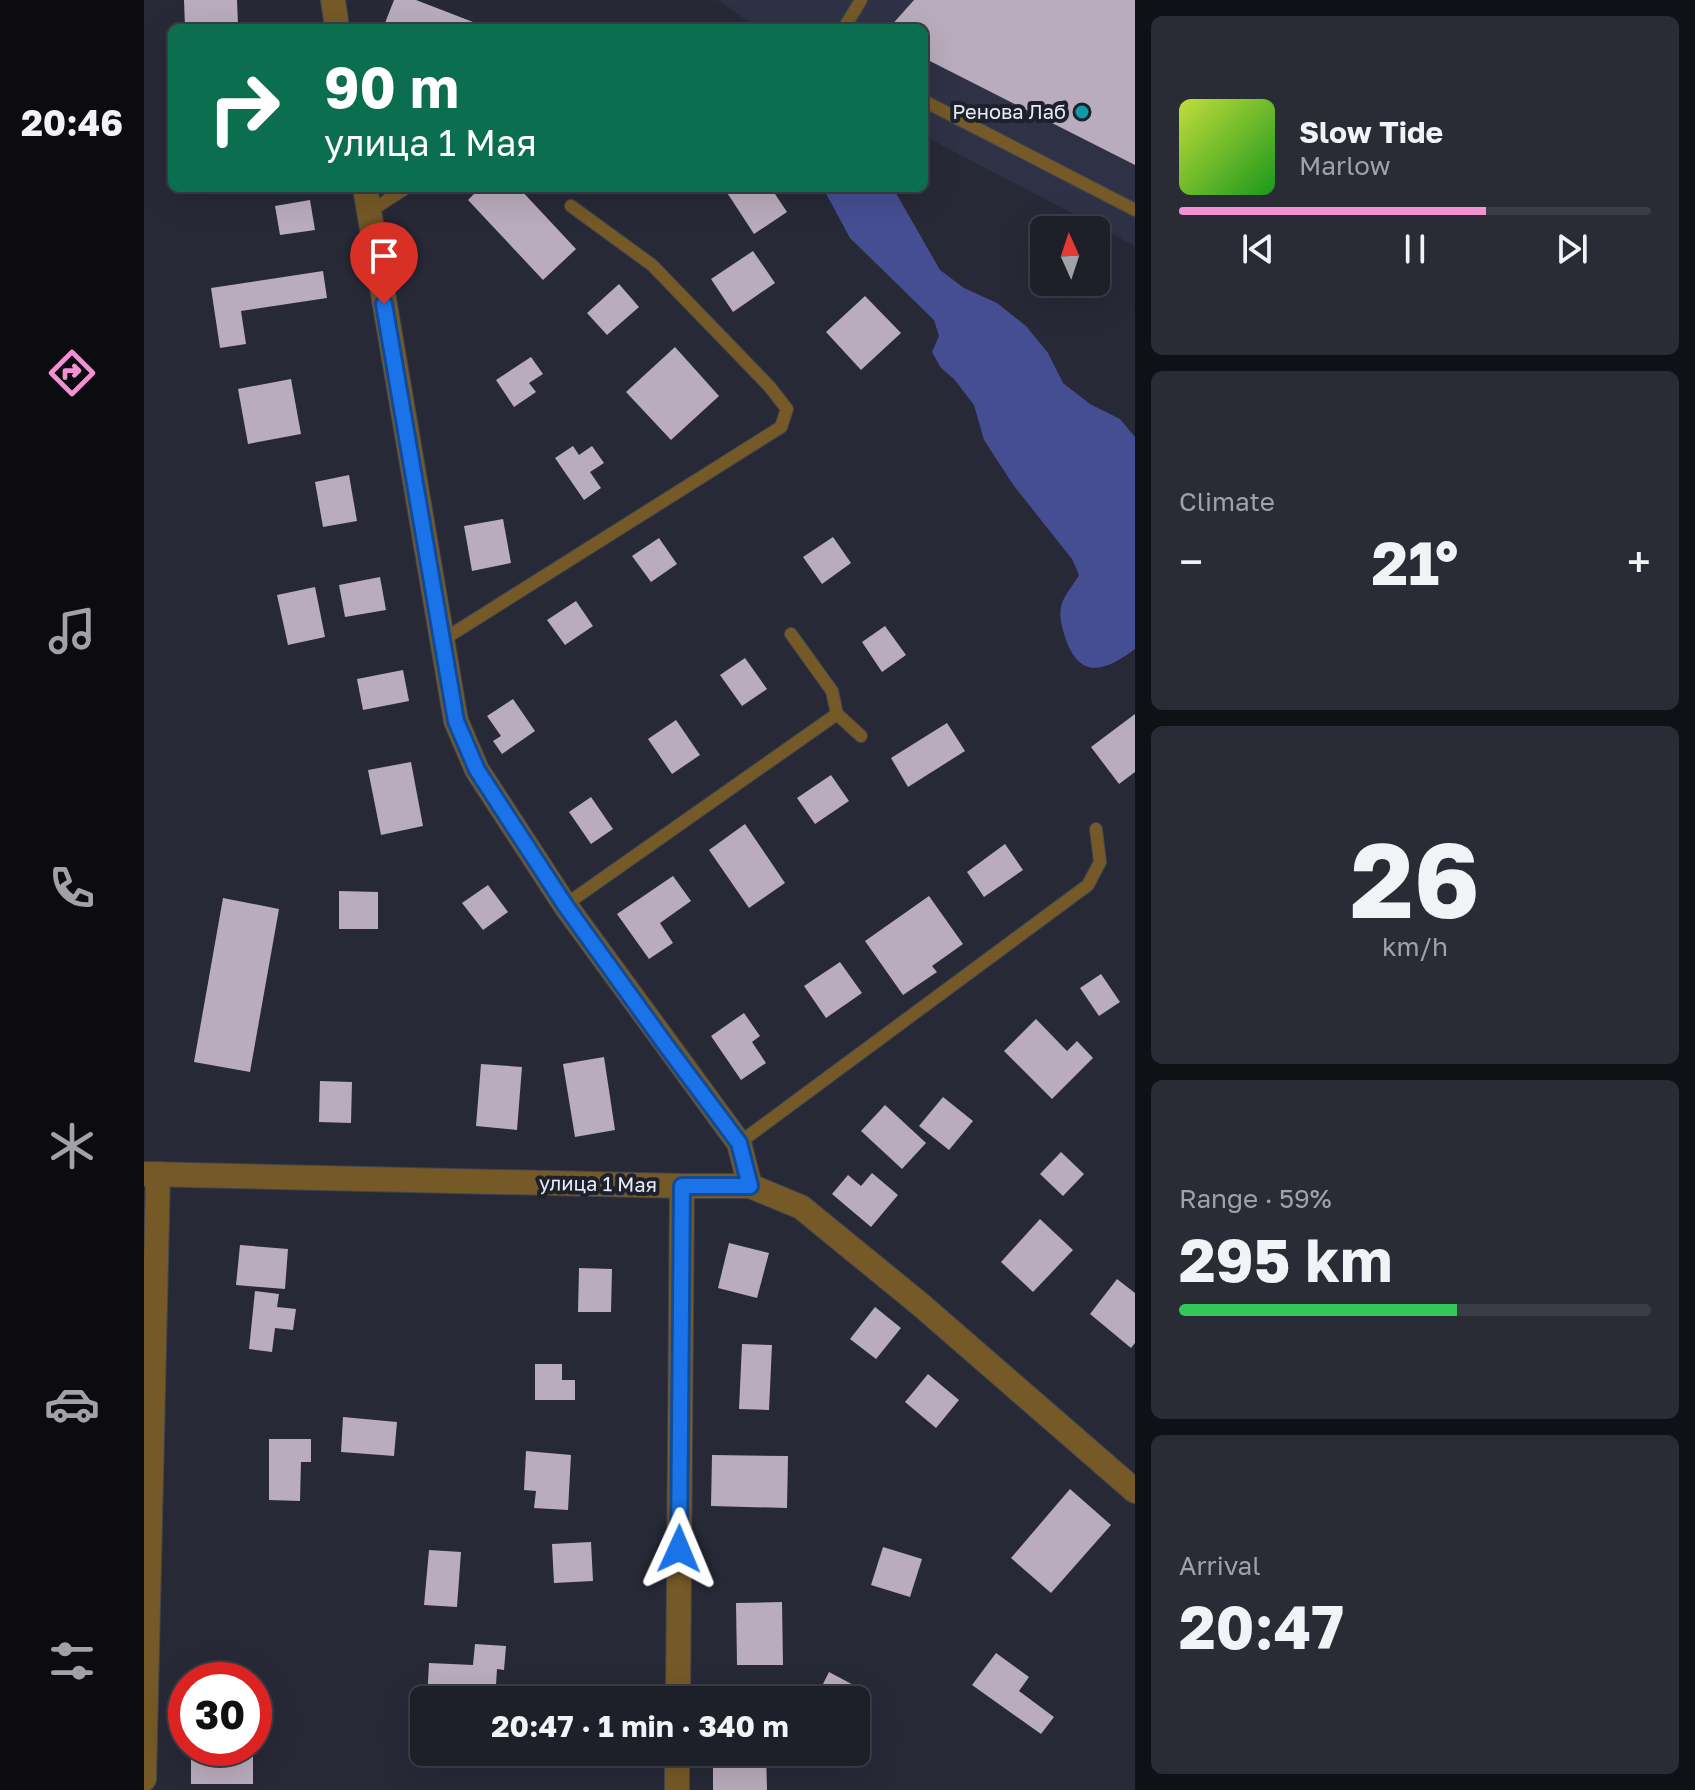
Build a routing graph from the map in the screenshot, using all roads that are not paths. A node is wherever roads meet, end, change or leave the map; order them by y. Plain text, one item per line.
1 (333, 0) edge
2 (857, 1) edge
3 (336, 24) edge
4 (846, 24) edge
5 (928, 103) edge
6 (393, 192) edge
7 (367, 200) edge
8 (571, 206) dead end
9 (1135, 210) edge
10 (791, 634) dead end
11 (441, 641) junction
12 (837, 714) junction
13 (861, 736) dead end
14 (1096, 829) dead end
15 (565, 905) junction
16 (739, 1143) junction
17 (151, 1174) edge
18 (682, 1186) junction
19 (750, 1186) junction
20 (1135, 1491) edge
21 (678, 1686) edge
22 (677, 1766) edge
23 (144, 1779) edge
24 (677, 1790) edge

1 - 3 street
2 - 4 lane
5 - 9 lane
6 - 7 lane
7 - 11 street
8 - 11 lane
10 - 12 lane
11 - 15 street
12 - 13 lane
12 - 15 lane
14 - 16 lane
15 - 16 street
16 - 19 street
17 - 18 street, улица 1 Мая
17 - 23 street
18 - 19 street, улица 1 Мая
18 - 21 street
19 - 20 street, улица 1 Мая
22 - 24 street

